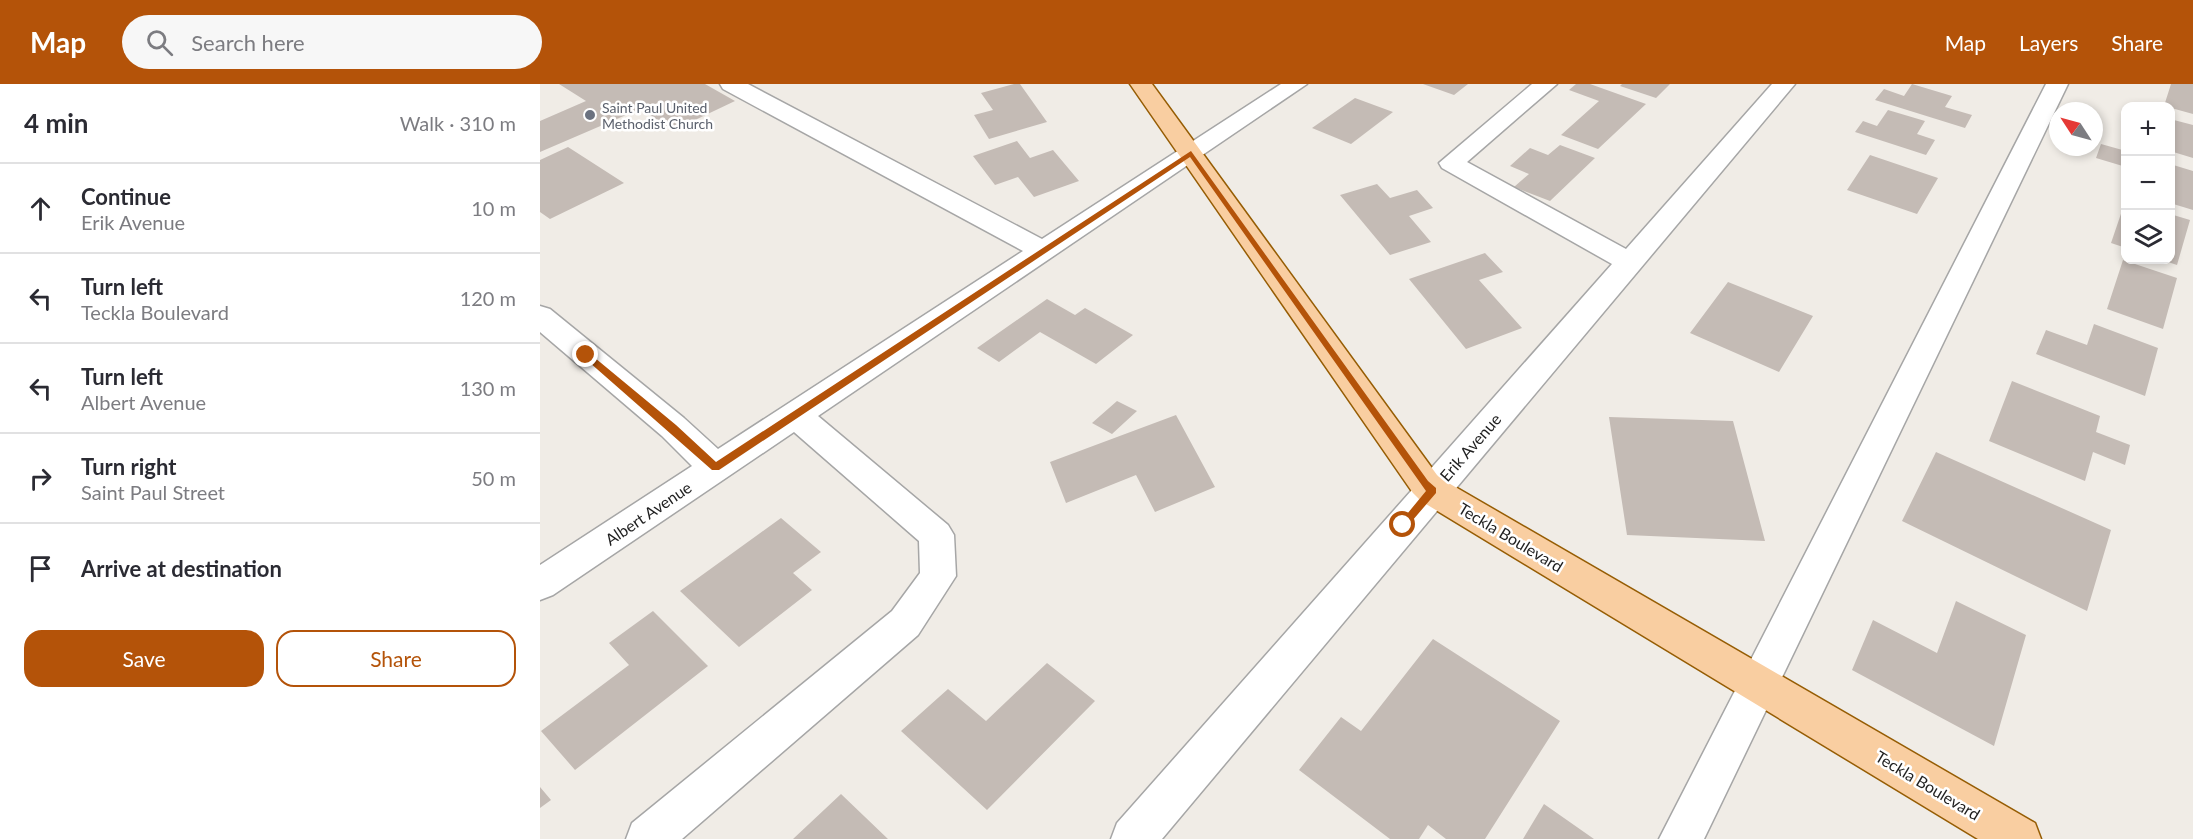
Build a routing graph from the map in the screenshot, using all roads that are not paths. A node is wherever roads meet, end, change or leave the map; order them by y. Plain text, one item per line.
1 (731, 84) edge
2 (1141, 84) edge
3 (1296, 84) edge
4 (1546, 84) edge
5 (1784, 84) edge
6 (2057, 84) edge
7 (1191, 154) junction
8 (1044, 251) junction
9 (1629, 262) junction
10 (540, 316) edge
11 (795, 415) junction
12 (716, 468) junction
13 (1432, 491) junction
14 (540, 584) edge
15 (1757, 683) junction
16 (648, 839) edge
17 (1133, 839) edge
18 (1681, 839) edge
19 (2019, 839) edge

1 - 8 street
2 - 7 main road, Teckla Boulevard
3 - 7 street, Albert Avenue
4 - 9 street
5 - 9 street, Erik Avenue
6 - 15 street
7 - 8 street, Albert Avenue
7 - 13 main road, Teckla Boulevard
8 - 11 street, Albert Avenue
9 - 13 street, Erik Avenue
10 - 12 street
11 - 12 street, Albert Avenue
11 - 16 street
12 - 14 street, Albert Avenue
13 - 15 main road, Teckla Boulevard
13 - 17 street, Erik Avenue
15 - 18 street
15 - 19 main road, Teckla Boulevard

